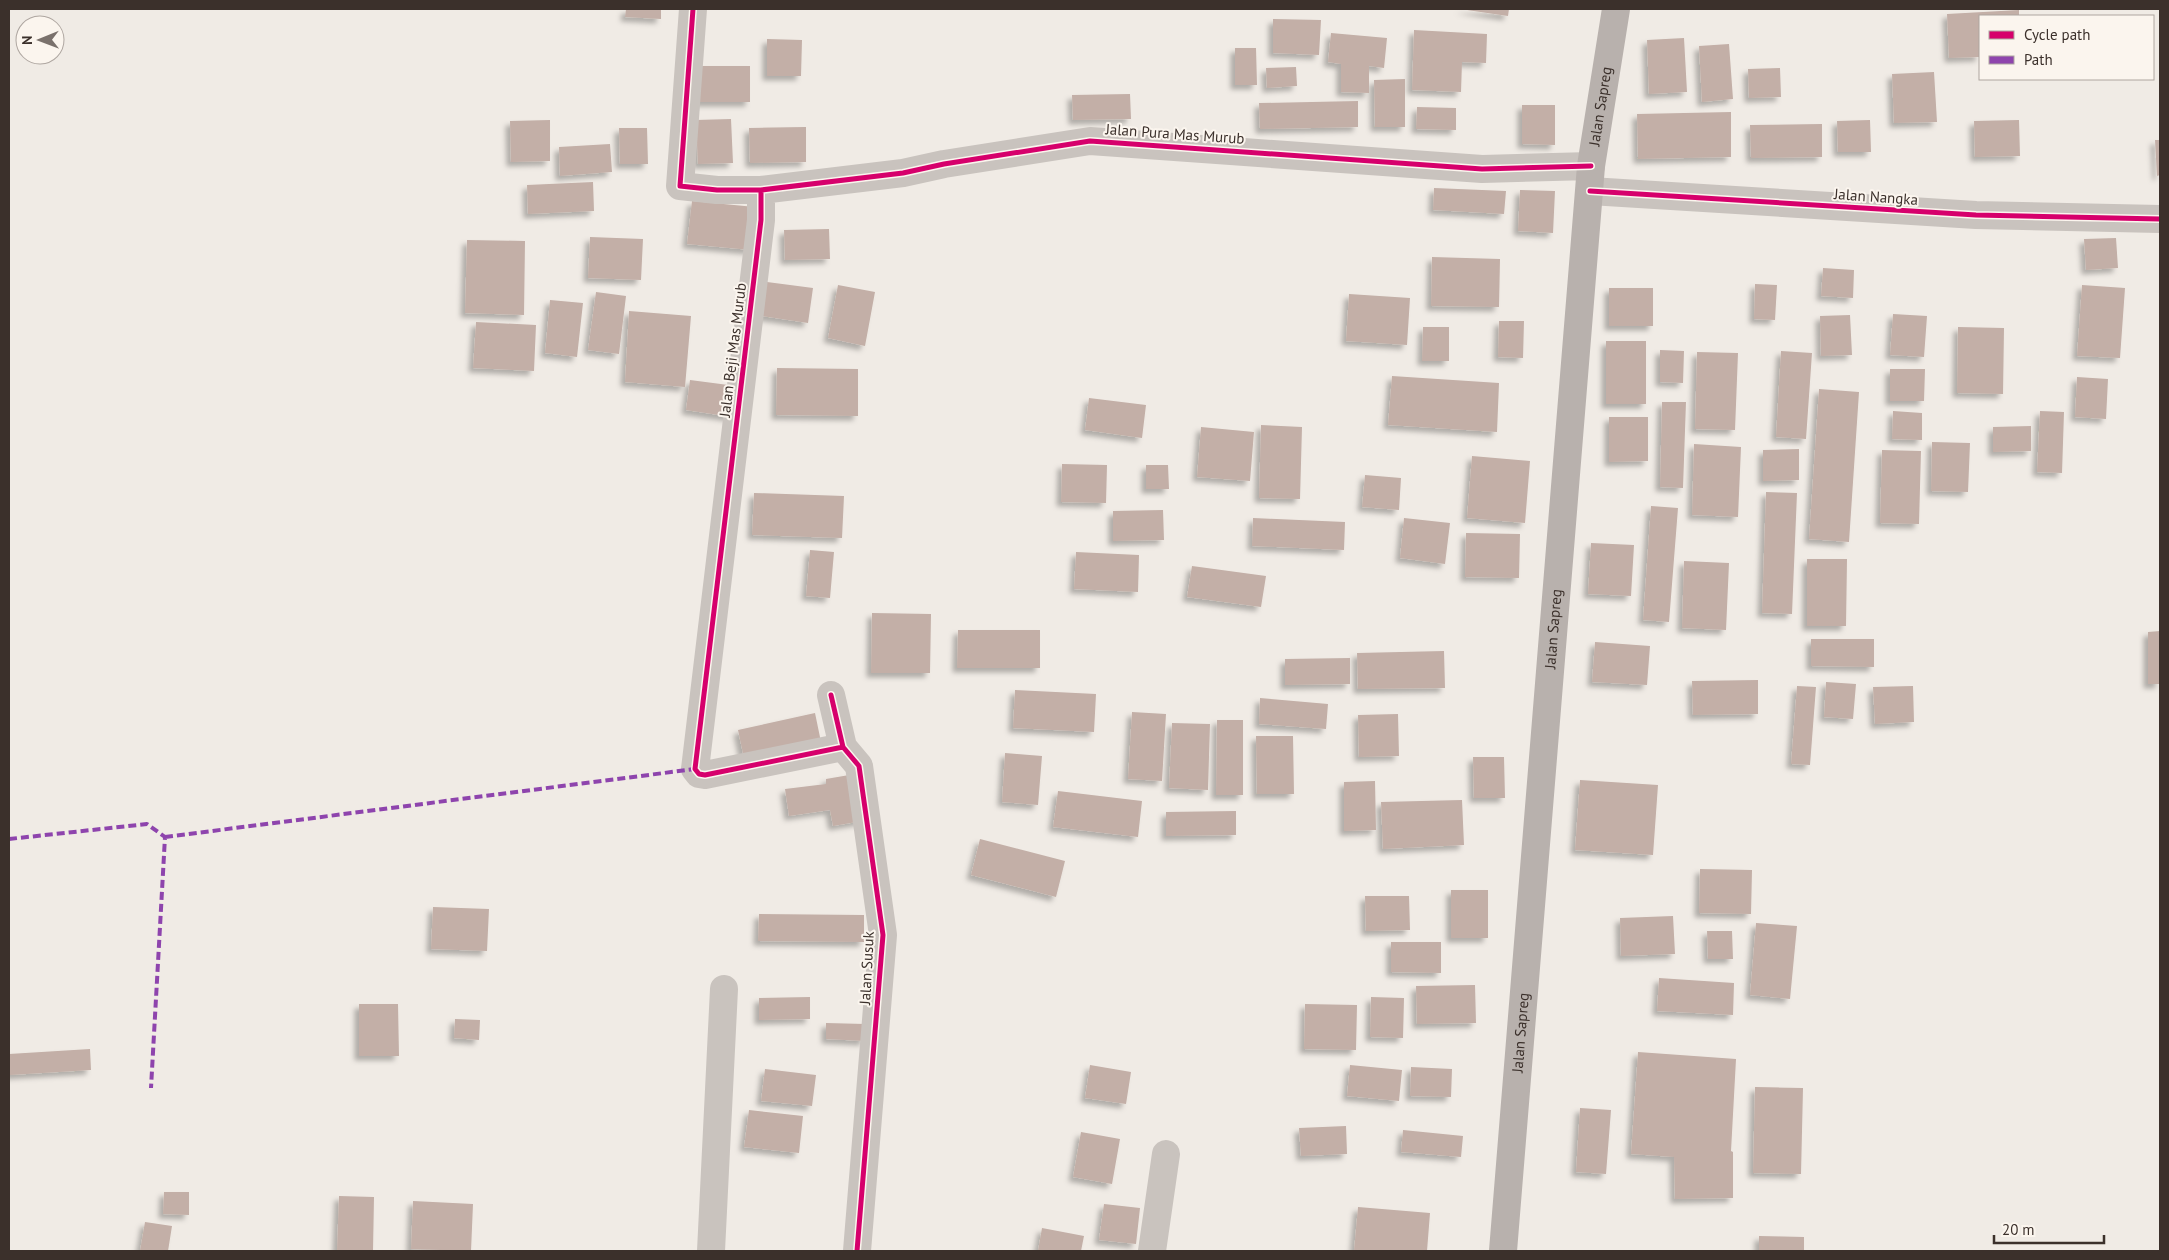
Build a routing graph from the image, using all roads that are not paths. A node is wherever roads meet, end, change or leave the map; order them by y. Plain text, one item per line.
1 (693, 9) edge
2 (1616, 9) edge
3 (1591, 178) junction
4 (761, 190) junction
5 (2160, 219) edge
6 (831, 695) dead end
7 (843, 746) junction
8 (724, 990) dead end
9 (1166, 1154) dead end
10 (712, 1251) edge
11 (857, 1251) edge
12 (1152, 1251) edge
13 (1503, 1251) edge

1 - 4 street
2 - 3 main road, Jalan Sapreg
3 - 4 street, Jalan Pura Mas Murub
3 - 5 street, Jalan Nangka
3 - 13 main road, Jalan Sapreg
4 - 7 street, Jalan Beji Mas Murub
6 - 7 street, Jalan Susuk
7 - 11 street, Jalan Susuk
8 - 10 street
9 - 12 street

